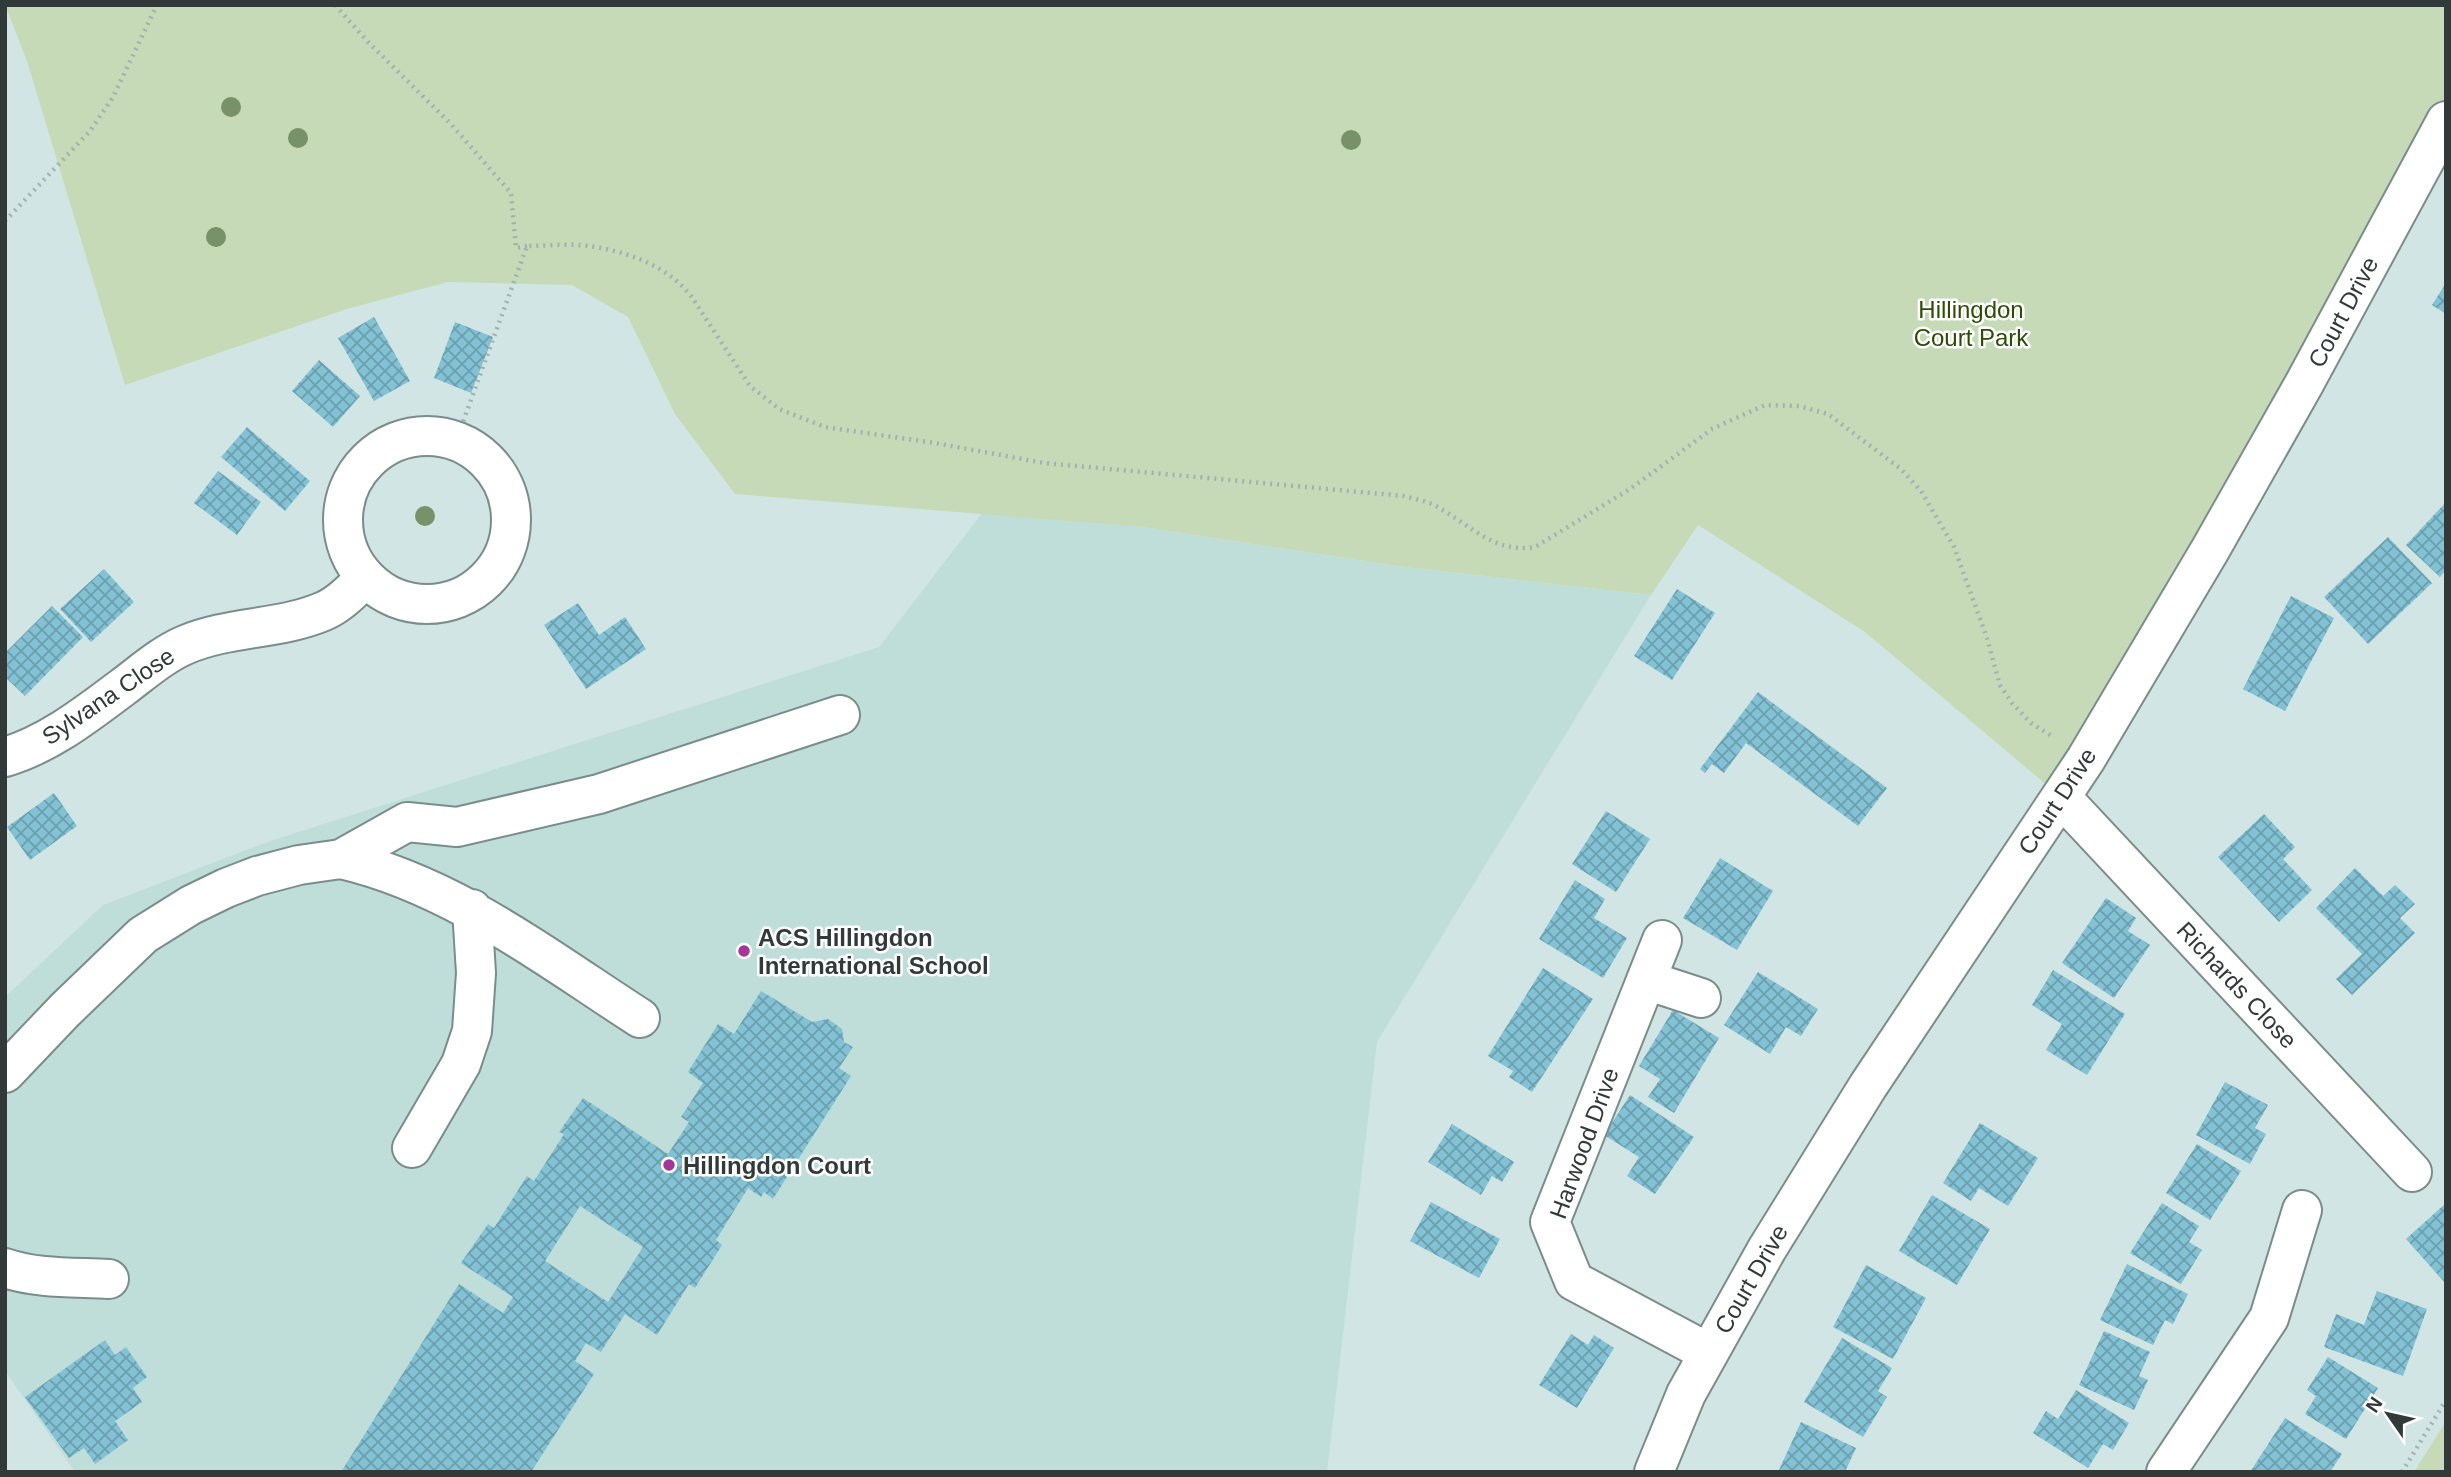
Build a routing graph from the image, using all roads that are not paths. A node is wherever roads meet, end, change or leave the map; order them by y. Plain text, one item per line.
1 (2446, 121) edge
2 (365, 578) junction
3 (840, 715) dead end
4 (5, 757) edge
5 (2061, 797) junction
6 (341, 859) junction
7 (472, 909) junction
8 (1662, 940) dead end
9 (1646, 980) junction
10 (1701, 998) dead end
11 (640, 1018) dead end
12 (5, 1073) edge
13 (412, 1148) dead end
14 (2412, 1172) dead end
15 (2302, 1210) dead end
16 (5, 1268) edge
17 (108, 1279) dead end
18 (1709, 1353) junction
19 (1654, 1472) edge
20 (2166, 1472) edge

1 - 5 street, Court Drive
2 - 2 street
2 - 4 street, Sylvana Close
3 - 6 street
5 - 14 street, Richards Close
5 - 18 street, Court Drive
6 - 7 street
6 - 12 street
7 - 11 street
7 - 13 street
8 - 9 street, Harwood Drive
9 - 10 street
9 - 18 street, Harwood Drive
15 - 20 street
16 - 17 street
18 - 19 street, Court Drive

